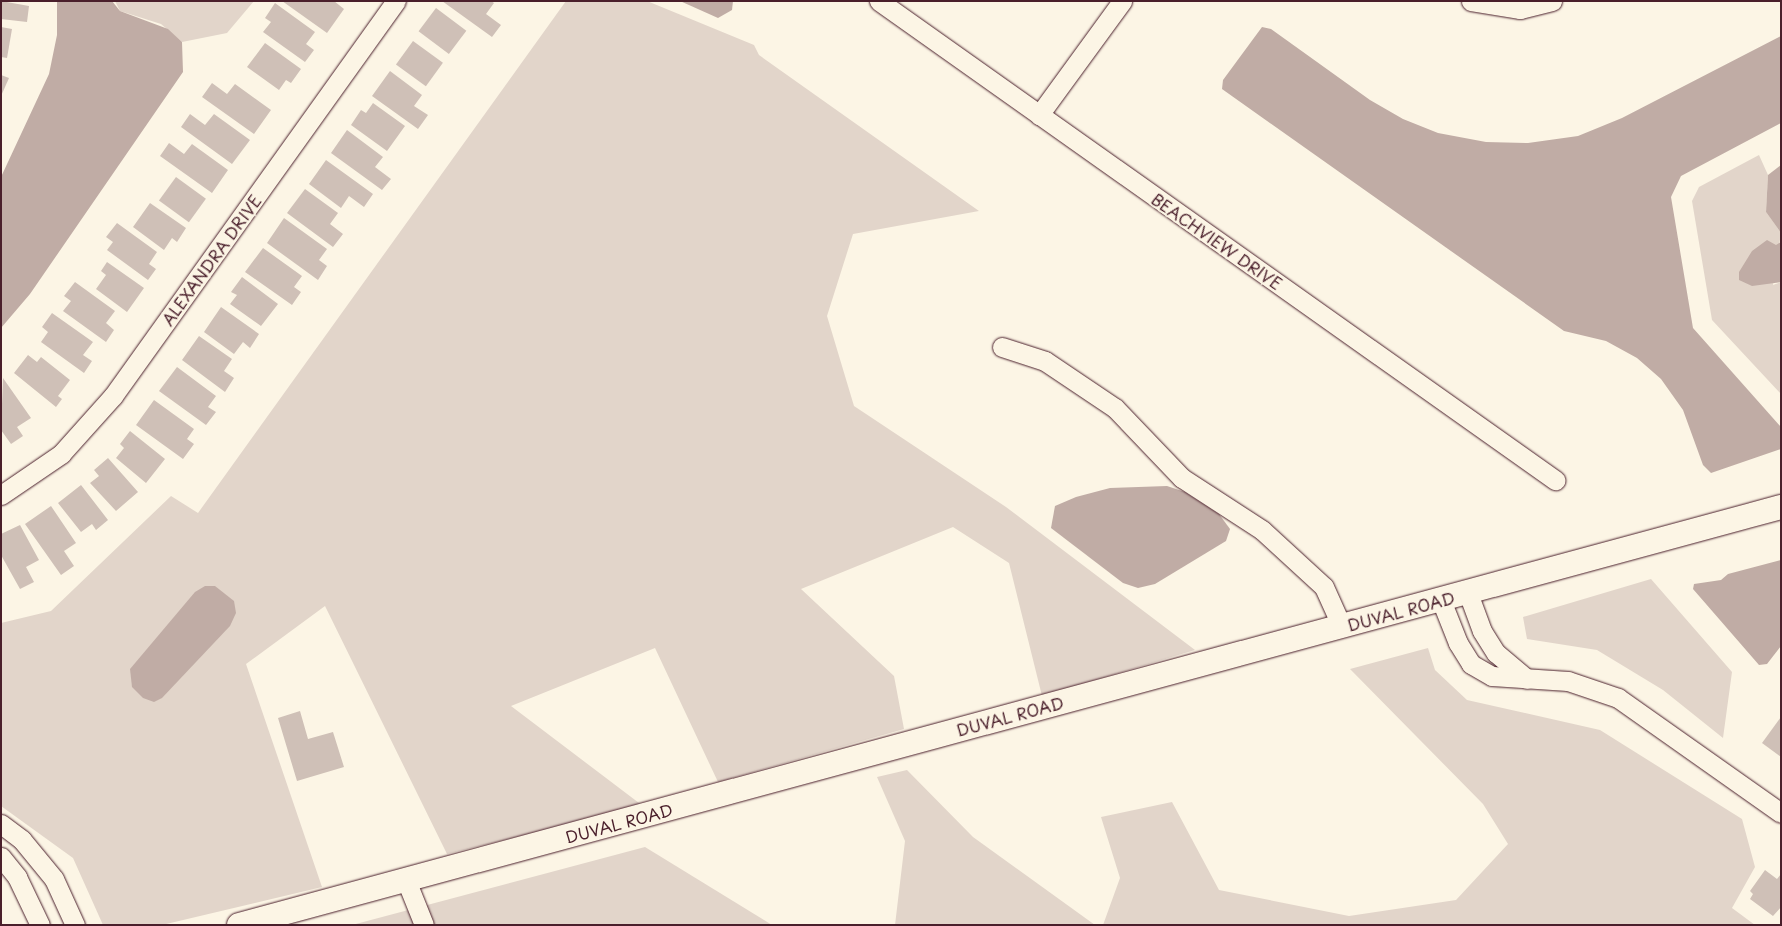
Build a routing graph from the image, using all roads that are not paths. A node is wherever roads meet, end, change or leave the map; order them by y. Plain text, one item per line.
1 (396, 1) edge
2 (879, 1) edge
3 (1122, 1) edge
4 (1471, 1) edge
5 (1552, 1) edge
6 (1039, 115) junction
7 (1002, 347) dead end
8 (1555, 480) dead end
9 (1, 495) edge
10 (1781, 507) edge
11 (1468, 593) junction
12 (1441, 600) junction
13 (1333, 630) junction
14 (1527, 679) junction
15 (1781, 813) edge
16 (1, 824) edge
17 (1, 857) edge
18 (406, 880) junction
19 (40, 925) edge
20 (75, 925) edge
21 (239, 925) edge
22 (424, 925) edge

1 - 9 street, ALEXANDRA DRIVE
2 - 6 street, BEACHVIEW DRIVE
3 - 6 street
4 - 5 street
6 - 8 street, BEACHVIEW DRIVE
7 - 13 street
10 - 11 main road, DUVAL ROAD
11 - 12 main road, DUVAL ROAD
11 - 14 street
12 - 13 main road, DUVAL ROAD
12 - 14 street
13 - 18 main road, DUVAL ROAD
14 - 15 street
16 - 20 street
17 - 19 street
18 - 21 main road, DUVAL ROAD
18 - 22 street

